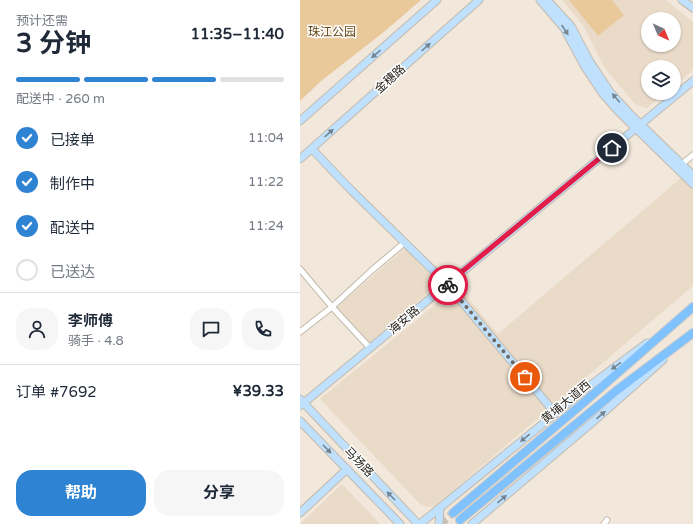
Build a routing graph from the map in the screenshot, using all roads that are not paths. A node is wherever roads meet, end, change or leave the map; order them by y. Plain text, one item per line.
1 (437, 0) edge
2 (479, 0) edge
3 (540, 0) edge
4 (547, 0) edge
5 (682, 0) edge
6 (693, 8) edge
7 (693, 81) edge
8 (300, 121) edge
9 (638, 126) junction
10 (312, 149) junction
11 (693, 155) edge
12 (300, 159) edge
13 (682, 164) junction
14 (693, 175) edge
15 (693, 184) edge
16 (404, 243) junction
17 (300, 269) edge
18 (447, 284) junction
19 (332, 307) junction
20 (693, 307) edge
21 (670, 326) junction
22 (300, 332) edge
23 (693, 333) edge
24 (682, 342) junction
25 (370, 348) junction
26 (301, 403) edge
27 (556, 413) junction
28 (300, 421) edge
29 (347, 469) junction
30 (440, 508) junction
31 (300, 513) edge
32 (453, 513) tunnel mouth
33 (460, 520) tunnel mouth
34 (400, 524) edge
35 (419, 524) edge
36 (439, 524) edge
37 (472, 524) edge

1 -> 8 street
10 -> 2 street, 金穗路
3 -> 9 street
9 -> 4 street
5 - 6 street
7 - 9 street, 海安路
9 - 13 street
9 - 15 street
9 - 18 street, 海安路
10 - 12 street, 金穗路
10 - 16 street
11 - 13 street
13 - 14 street
16 - 18 street
16 - 19 street
17 - 19 street
18 - 25 street, 海安路
18 - 27 street
19 - 22 street
19 - 25 street
20 - 21 main road, 黄埔大道西
21 -> 27 street
21 - 32 main road, 黄埔大道西
23 - 24 main road, 黄埔大道西
24 - 33 main road, 黄埔大道西
37 -> 24 street
25 - 26 street, 海安路
35 -> 26 street, 马场路
27 -> 30 street
28 -> 29 street, 马场路
29 - 31 street
29 - 34 street, 马场路
30 - 35 street
30 - 36 street

